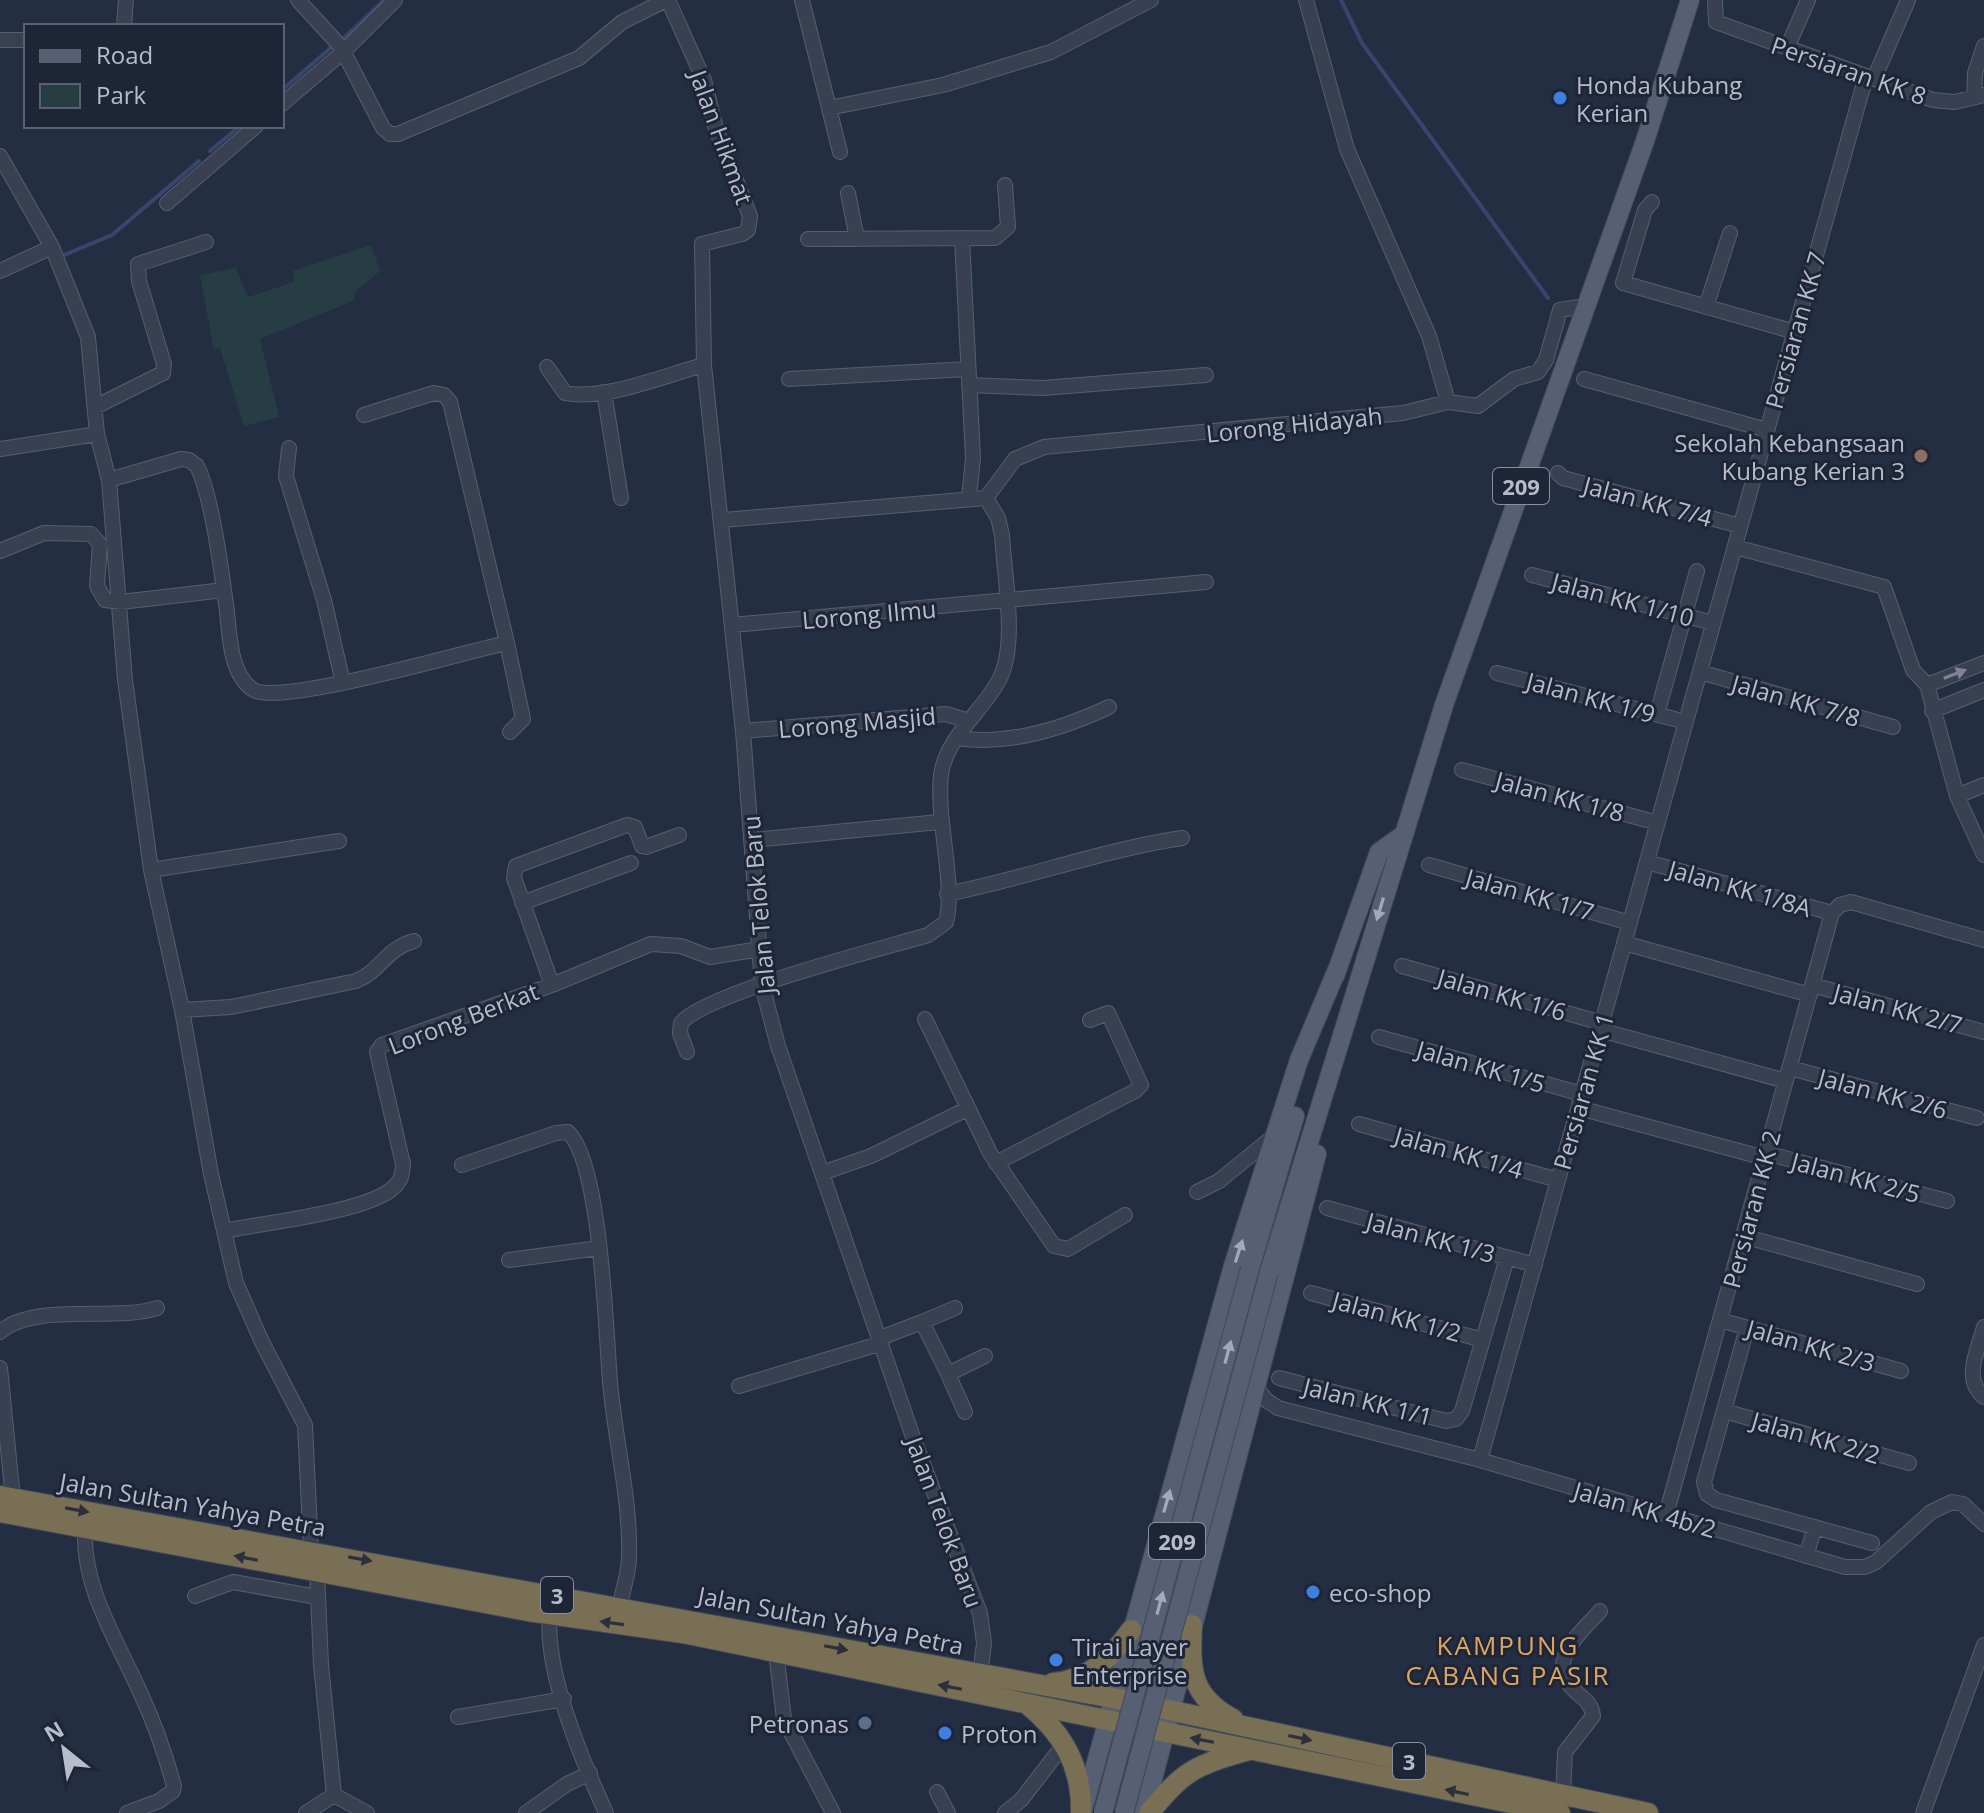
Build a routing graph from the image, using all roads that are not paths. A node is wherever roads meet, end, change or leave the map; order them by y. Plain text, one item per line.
1 (126, 0) edge
2 (298, 0) edge
3 (395, 0) edge
4 (667, 0) edge
5 (802, 0) edge
6 (1151, 0) edge
7 (1306, 0) edge
8 (1690, 0) edge
9 (1715, 0) edge
10 (1808, 0) edge
11 (1908, 0) edge
12 (124, 24) edge
13 (0, 40) edge
14 (24, 40) edge
15 (1984, 46) edge
16 (1787, 48) junction
17 (343, 52) junction
18 (1870, 78) junction
19 (1979, 96) edge
20 (284, 102) edge
21 (829, 108) junction
22 (254, 128) edge
23 (840, 152) dead end
24 (0, 156) edge
25 (1005, 185) dead end
26 (848, 193) dead end
27 (1652, 202) dead end
28 (167, 203) dead end
29 (1730, 233) dead end
30 (962, 238) junction
31 (808, 239) dead end
32 (857, 239) junction
33 (206, 242) dead end
34 (702, 244) joint
35 (52, 247) junction
36 (0, 271) edge
37 (1585, 306) junction
38 (1706, 307) junction
39 (1795, 332) junction
40 (704, 365) junction
41 (547, 367) dead end
42 (968, 369) junction
43 (1206, 375) dead end
44 (789, 379) dead end
45 (1584, 379) dead end
46 (969, 385) junction
47 (604, 392) junction
48 (1448, 402) junction
49 (95, 407) junction
50 (364, 415) dead end
51 (1767, 430) junction
52 (97, 434) junction
53 (289, 448) dead end
54 (0, 449) edge
55 (1558, 473) dead end
56 (109, 480) junction
57 (621, 498) dead end
58 (969, 498) junction
59 (986, 498) junction
60 (723, 520) junction
61 (1740, 526) junction
62 (1735, 547) junction
63 (0, 551) edge
64 (1697, 571) dead end
65 (1532, 575) dead end
66 (1206, 582) dead end
67 (224, 590) junction
68 (121, 602) junction
69 (1005, 602) junction
70 (1684, 616) junction
71 (1713, 623) junction
72 (732, 625) junction
73 (507, 643) junction
74 (1984, 663) edge
75 (1700, 672) junction
76 (1497, 673) dead end
77 (343, 683) junction
78 (1927, 685) junction
79 (1984, 690) edge
80 (1109, 707) dead end
81 (1932, 711) junction
82 (1657, 714) junction
83 (969, 721) junction
84 (1686, 722) junction
85 (1893, 727) dead end
86 (743, 731) junction
87 (510, 732) dead end
88 (958, 738) junction
89 (1462, 770) dead end
90 (1984, 785) edge
91 (1957, 796) junction
92 (939, 822) junction
93 (1658, 823) junction
94 (679, 835) dead end
95 (1403, 835) junction
96 (1182, 838) dead end
97 (753, 840) junction
98 (339, 841) dead end
99 (1984, 855) edge
100 (1647, 862) junction
101 (631, 863) dead end
102 (1429, 865) dead end
103 (151, 870) junction
104 (947, 894) junction
105 (522, 903) junction
106 (1836, 909) junction
107 (1630, 923) junction
108 (1984, 940) edge
109 (414, 941) dead end
110 (1624, 943) junction
111 (760, 949) junction
112 (1339, 965) junction
113 (1402, 966) dead end
114 (1361, 969) junction
115 (552, 985) junction
116 (762, 985) junction
117 (1811, 990) junction
118 (182, 1010) junction
119 (925, 1019) dead end
120 (1090, 1020) dead end
121 (1601, 1026) junction
122 (1984, 1032) edge
123 (1379, 1037) dead end
124 (687, 1052) dead end
125 (1788, 1075) junction
126 (1580, 1101) junction
127 (967, 1109) junction
128 (1977, 1118) dead end
129 (1359, 1124) dead end
130 (1276, 1135) junction
131 (1766, 1156) junction
132 (996, 1163) junction
133 (462, 1165) dead end
134 (825, 1172) junction
135 (1558, 1180) junction
136 (1197, 1192) dead end
137 (1947, 1201) dead end
138 (1327, 1208) dead end
139 (1125, 1215) dead end
140 (224, 1231) junction
141 (1743, 1236) junction
142 (599, 1248) junction
143 (1507, 1258) junction
144 (509, 1260) dead end
145 (1535, 1265) junction
146 (1260, 1270) junction
147 (1917, 1284) dead end
148 (1311, 1293) dead end
149 (157, 1308) dead end
150 (955, 1308) dead end
151 (1720, 1320) junction
152 (922, 1322) junction
153 (1984, 1327) edge
154 (1747, 1328) junction
155 (0, 1332) edge
156 (881, 1340) junction
157 (1483, 1340) junction
158 (985, 1356) dead end
159 (0, 1368) edge
160 (1901, 1371) dead end
161 (948, 1374) junction
162 (1279, 1378) dead end
163 (739, 1386) dead end
164 (1256, 1387) junction
165 (1984, 1397) edge
166 (1278, 1408) junction
167 (965, 1412) dead end
168 (1694, 1413) junction
169 (1723, 1416) junction
170 (1247, 1422) junction
171 (1480, 1460) junction
172 (1909, 1463) dead end
173 (4, 1502) edge
174 (1666, 1515) junction
175 (1984, 1524) edge
176 (1815, 1527) junction
177 (85, 1528) junction
178 (1872, 1543) dead end
179 (311, 1551) junction
180 (1806, 1556) junction
181 (317, 1571) junction
182 (520, 1589) junction
183 (195, 1596) dead end
184 (317, 1597) junction
185 (619, 1607) junction
186 (528, 1611) junction
187 (1600, 1611) dead end
188 (550, 1614) junction
189 (1192, 1625) junction
190 (1131, 1630) junction
191 (1984, 1645) edge
192 (776, 1652) junction
193 (1183, 1659) junction
194 (1123, 1660) junction
195 (980, 1675) junction
196 (1030, 1693) junction
197 (1113, 1698) junction
198 (564, 1699) junction
199 (1169, 1710) junction
200 (458, 1717) dead end
201 (1107, 1719) junction
202 (1250, 1727) junction
203 (1164, 1732) junction
204 (1065, 1743) junction
205 (1249, 1749) junction
206 (590, 1773) junction
207 (1092, 1777) junction
208 (937, 1792) dead end
209 (334, 1795) junction
210 (1562, 1804) edge
211 (1147, 1808) edge
212 (127, 1813) edge
213 (306, 1813) edge
214 (367, 1813) edge
215 (526, 1813) edge
216 (606, 1813) edge
217 (833, 1813) edge
218 (948, 1813) edge
219 (1005, 1813) edge
220 (1082, 1813) edge
221 (1103, 1813) edge
222 (1124, 1813) edge
223 (1648, 1813) edge
224 (1923, 1813) edge

1 - 12 street
2 - 17 street
3 - 17 street
4 - 17 street
4 - 34 street, Jalan Hikmat
5 - 21 street
6 - 21 street
7 - 48 street
8 - 37 main road, 209
9 - 16 street, Persiaran KK 8
10 - 16 street
11 - 18 street, Persiaran KK 7
13 - 14 street
15 - 19 street
16 - 18 street, Persiaran KK 8
17 - 20 street
18 - 19 street, Persiaran KK 8
18 - 39 street, Persiaran KK 7
21 - 23 street
22 - 28 street
24 - 35 street
25 - 30 street
26 - 32 street
27 - 38 street
29 - 38 street
30 - 32 street
30 - 42 street
31 - 32 street
33 - 49 street
34 - 40 street, Jalan Telok Baru
35 - 36 street
35 - 49 street
37 - 48 street, Lorong Hidayah
37 - 95 main road, 209
38 - 39 street
39 - 51 street, Persiaran KK 7
40 - 47 street
40 - 60 street, Jalan Telok Baru
41 - 47 street
42 - 44 street
42 - 46 street
43 - 46 street
45 - 51 street
46 - 58 street
47 - 57 street
48 - 59 street, Lorong Hidayah
49 - 52 street
50 - 73 street
51 - 61 street, Persiaran KK 7
52 - 54 street
52 - 56 street
53 - 77 street
55 - 61 street, Jalan KK 7/4
56 - 67 street
56 - 68 street
58 - 59 street
58 - 60 street
59 - 69 street
60 - 72 street, Jalan Telok Baru
61 - 62 street, Persiaran KK 7
62 - 71 street, Persiaran KK 7
62 - 78 street
63 - 68 street
64 - 70 street
65 - 70 street, Jalan KK 1/10
66 - 69 street, Lorong Ilmu
67 - 68 street
67 - 77 street
68 - 103 street
69 - 72 street, Lorong Ilmu
69 - 83 street
70 - 71 street, Jalan KK 1/10
70 - 82 street
71 - 75 street, Persiaran KK 7
72 - 86 street, Jalan Telok Baru
73 - 77 street
73 - 87 street
78 -> 74 street
75 - 84 street, Persiaran KK 7
75 - 85 street, Jalan KK 7/8
76 - 82 street, Jalan KK 1/9
78 - 81 street
79 - 81 street
80 - 88 street
81 - 91 street
82 - 84 street, Jalan KK 1/9
83 - 86 street, Lorong Masjid
83 - 88 street
84 - 93 street, Persiaran KK 1
86 - 97 street, Jalan Telok Baru
88 - 92 street
89 - 93 street, Jalan KK 1/8
90 - 91 street
91 - 99 street
92 - 97 street
92 - 104 street
93 - 100 street, Persiaran KK 1
94 - 105 street
95 - 112 main road, 209
95 -> 114 main road, 209
96 - 104 street
97 - 111 street, Jalan Telok Baru
98 - 103 street
100 - 106 street, Jalan KK 1/8A
100 - 107 street, Persiaran KK 1
101 - 105 street
102 - 107 street, Jalan KK 1/7
103 - 118 street
104 - 116 street
105 - 115 street
106 - 108 street, Jalan KK 1/8A
106 - 117 street, Persiaran KK 2
107 - 110 street, Persiaran KK 1
109 - 118 street
110 - 117 street, Jalan KK 2/7
110 - 121 street, Persiaran KK 1
111 - 115 street, Lorong Berkat
111 - 116 street, Jalan Telok Baru
112 - 130 main road
112 - 146 main road, 209
113 - 121 street, Jalan KK 1/6
114 - 146 main road, 209
114 - 164 main road
115 - 140 street, Lorong Berkat
116 - 124 street
116 - 134 street, Jalan Telok Baru
117 - 122 street, Jalan KK 2/7
117 - 125 street, Persiaran KK 2
118 - 140 street
119 - 127 street
120 - 132 street
121 - 125 street, Jalan KK 1/6
121 - 126 street, Persiaran KK 1
123 - 126 street, Jalan KK 1/5
125 - 128 street, Jalan KK 2/6
125 - 131 street, Persiaran KK 2
126 - 131 street, Jalan KK 1/5
126 - 135 street, Persiaran KK 1
127 - 132 street
127 - 134 street
129 - 135 street, Jalan KK 1/4
130 - 136 street
190 -> 130 main road
131 - 137 street, Jalan KK 2/5
131 - 141 street, Persiaran KK 2
132 - 139 street
133 - 142 street
134 - 156 street, Jalan Telok Baru
135 - 145 street, Persiaran KK 1
138 - 143 street, Jalan KK 1/3
140 - 179 street
141 - 147 street
141 - 151 street, Persiaran KK 2
142 - 144 street
142 - 185 street
143 - 145 street, Jalan KK 1/3
143 - 157 street
145 - 171 street, Persiaran KK 1
221 -> 146 main road, 209, bridge
146 - 222 main road, 209, bridge
148 - 157 street, Jalan KK 1/2
149 - 155 street
150 - 152 street
151 - 154 street, Jalan KK 2/3
151 - 168 street, Persiaran KK 2
152 - 156 street
152 - 161 street
153 - 165 street
154 - 160 street, Jalan KK 2/3
154 - 169 street
156 - 163 street
156 - 195 street, Jalan Telok Baru
157 - 162 street, Jalan KK 1/1
158 - 161 street
159 - 173 street
161 - 167 street
164 - 166 street, Jalan KK 4b/2
164 - 170 main road
166 - 170 street
166 - 171 street, Jalan KK 4b/2
168 - 169 street, Jalan KK 2/2
168 - 174 street, Persiaran KK 2
169 - 172 street, Jalan KK 2/2
169 - 176 street
170 - 189 main road
171 - 174 street, Jalan KK 4b/2
173 - 177 highway, Jalan Sultan Yahya Petra / 3
173 -> 179 highway, Jalan Sultan Yahya Petra / 3
174 - 180 street, Jalan KK 4b/2
175 - 180 street, Jalan KK 4b/2
176 - 178 street
176 - 180 street
181 -> 177 highway, Jalan Sultan Yahya Petra / 3
177 - 212 street
179 -> 182 highway, Jalan Sultan Yahya Petra / 3
181 - 184 street
181 - 186 highway, Jalan Sultan Yahya Petra / 3
182 - 185 highway, Jalan Sultan Yahya Petra / 3
182 - 186 highway
183 - 184 street
184 - 209 street
185 -> 195 highway, Jalan Sultan Yahya Petra / 3
186 - 188 highway, Jalan Sultan Yahya Petra / 3
187 - 210 street
192 -> 188 highway, Jalan Sultan Yahya Petra / 3
188 - 198 street
189 - 193 main road
189 - 202 highway
190 - 194 main road
190 - 196 highway
191 - 224 street
196 -> 192 highway, Jalan Sultan Yahya Petra / 3
192 - 217 street
193 - 194 main road
193 - 199 main road
194 - 197 main road
195 - 196 highway, Jalan Sultan Yahya Petra / 3
196 - 197 highway, Jalan Sultan Yahya Petra / 3
196 - 201 highway, Jalan Sultan Yahya Petra / 3
196 - 204 highway
197 - 199 highway, Jalan Sultan Yahya Petra / 3
197 - 201 main road
198 - 200 street
198 - 206 street
199 - 202 highway, Jalan Sultan Yahya Petra / 3
199 - 203 main road
201 - 203 highway, Jalan Sultan Yahya Petra / 3
201 - 207 main road
202 -> 210 highway, Jalan Sultan Yahya Petra / 3
205 -> 203 highway, Jalan Sultan Yahya Petra / 3
203 - 211 main road
204 - 219 street
204 - 220 highway
210 -> 205 highway, Jalan Sultan Yahya Petra / 3
205 - 211 highway
206 - 215 street
206 - 216 street
207 - 211 main road
207 - 220 main road
208 - 218 street
209 - 213 street
209 - 214 street
210 - 223 highway, Jalan Sultan Yahya Petra / 3

